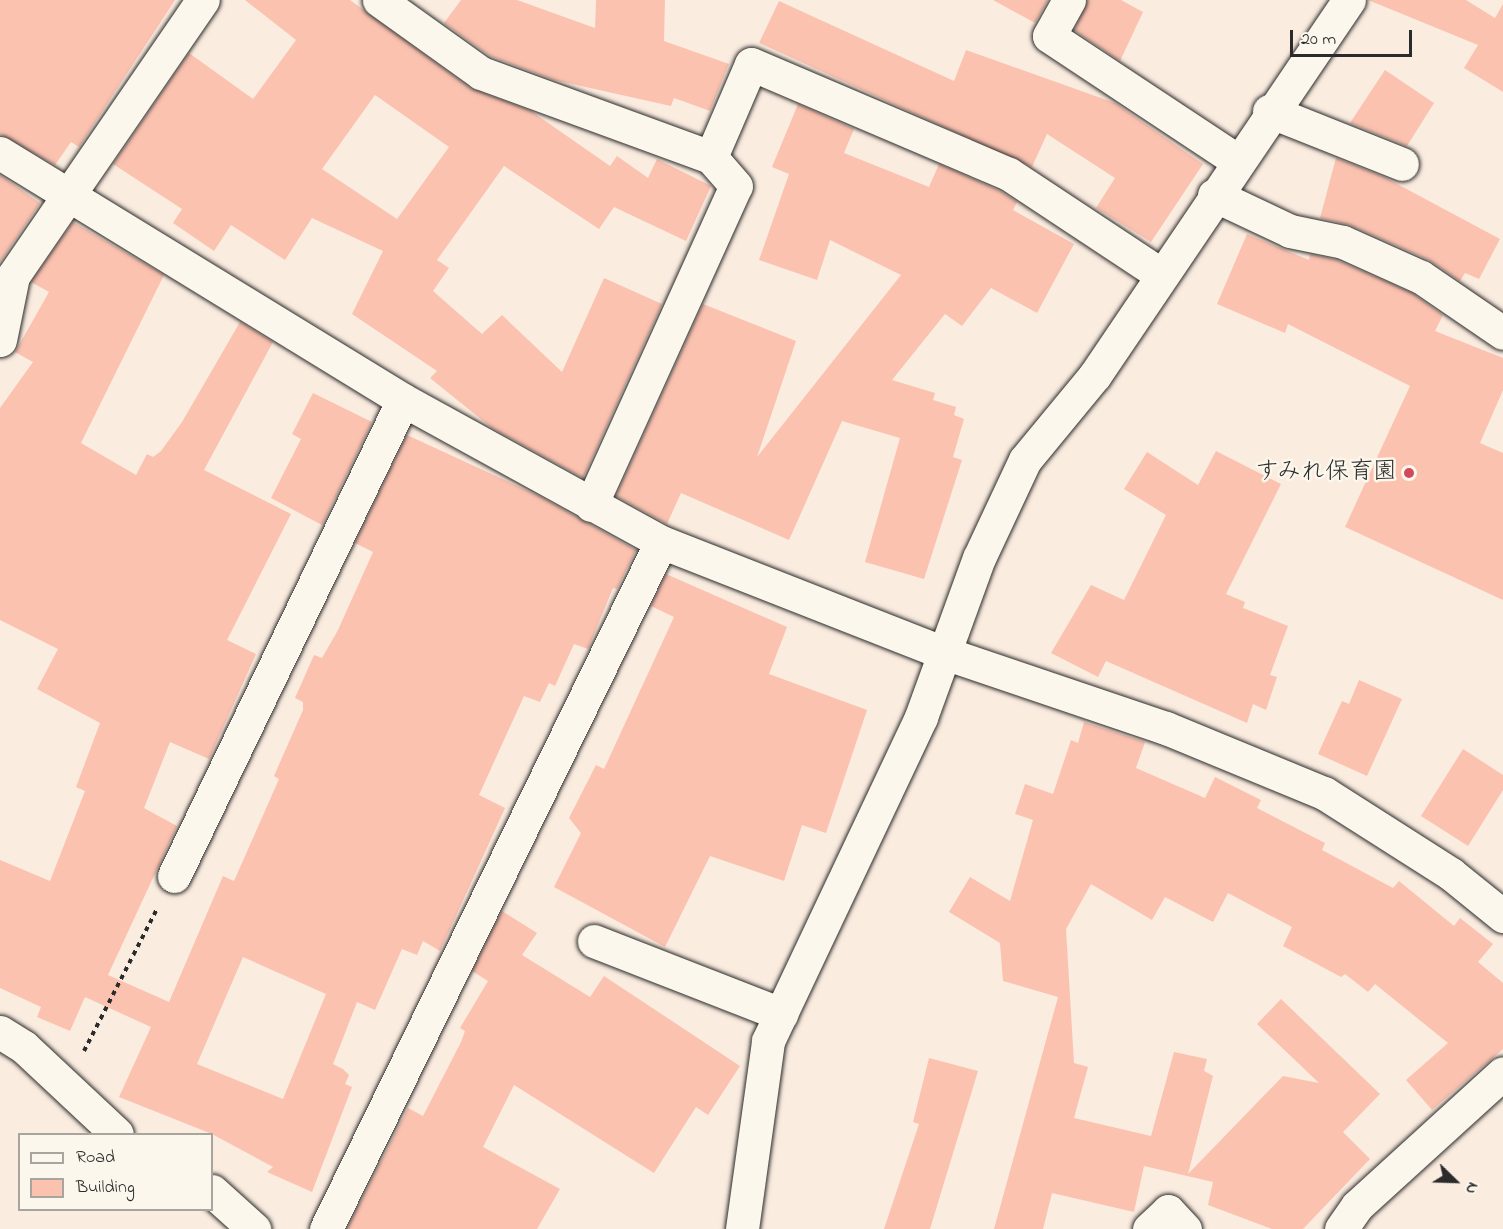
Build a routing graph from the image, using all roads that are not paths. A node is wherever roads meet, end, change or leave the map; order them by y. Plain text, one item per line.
1 (203, 0) edge
2 (380, 0) edge
3 (1069, 0) edge
4 (1349, 0) edge
5 (1269, 111) junction
6 (0, 153) edge
7 (711, 157) junction
8 (1236, 160) junction
9 (1402, 164) dead end
10 (69, 191) junction
11 (1214, 195) junction
12 (1160, 274) junction
13 (1503, 333) edge
14 (0, 340) edge
15 (403, 400) junction
16 (591, 505) junction
17 (661, 542) junction
18 (947, 654) junction
19 (174, 876) road end
20 (1503, 916) edge
21 (594, 941) dead end
22 (781, 1014) junction
23 (0, 1032) edge
24 (1503, 1073) edge
25 (116, 1133) edge
26 (213, 1192) edge
27 (254, 1229) edge
28 (326, 1229) edge
29 (742, 1229) edge
30 (1149, 1229) edge
31 (1185, 1229) edge
32 (1341, 1229) edge

1 - 10 street
2 - 7 street
3 - 8 street
4 - 5 street
5 - 8 street
5 - 9 street
6 - 10 street
7 - 12 street
7 - 16 street
8 - 11 street
10 - 14 street
10 - 15 street
11 - 12 street
11 - 13 street
12 - 18 street
15 - 16 street
15 - 19 street
16 - 17 street
17 - 18 street
17 - 28 street
18 - 20 street
18 - 22 street
21 - 22 street
22 - 29 street
23 - 25 street
24 - 32 street
26 - 27 street
30 - 31 street

